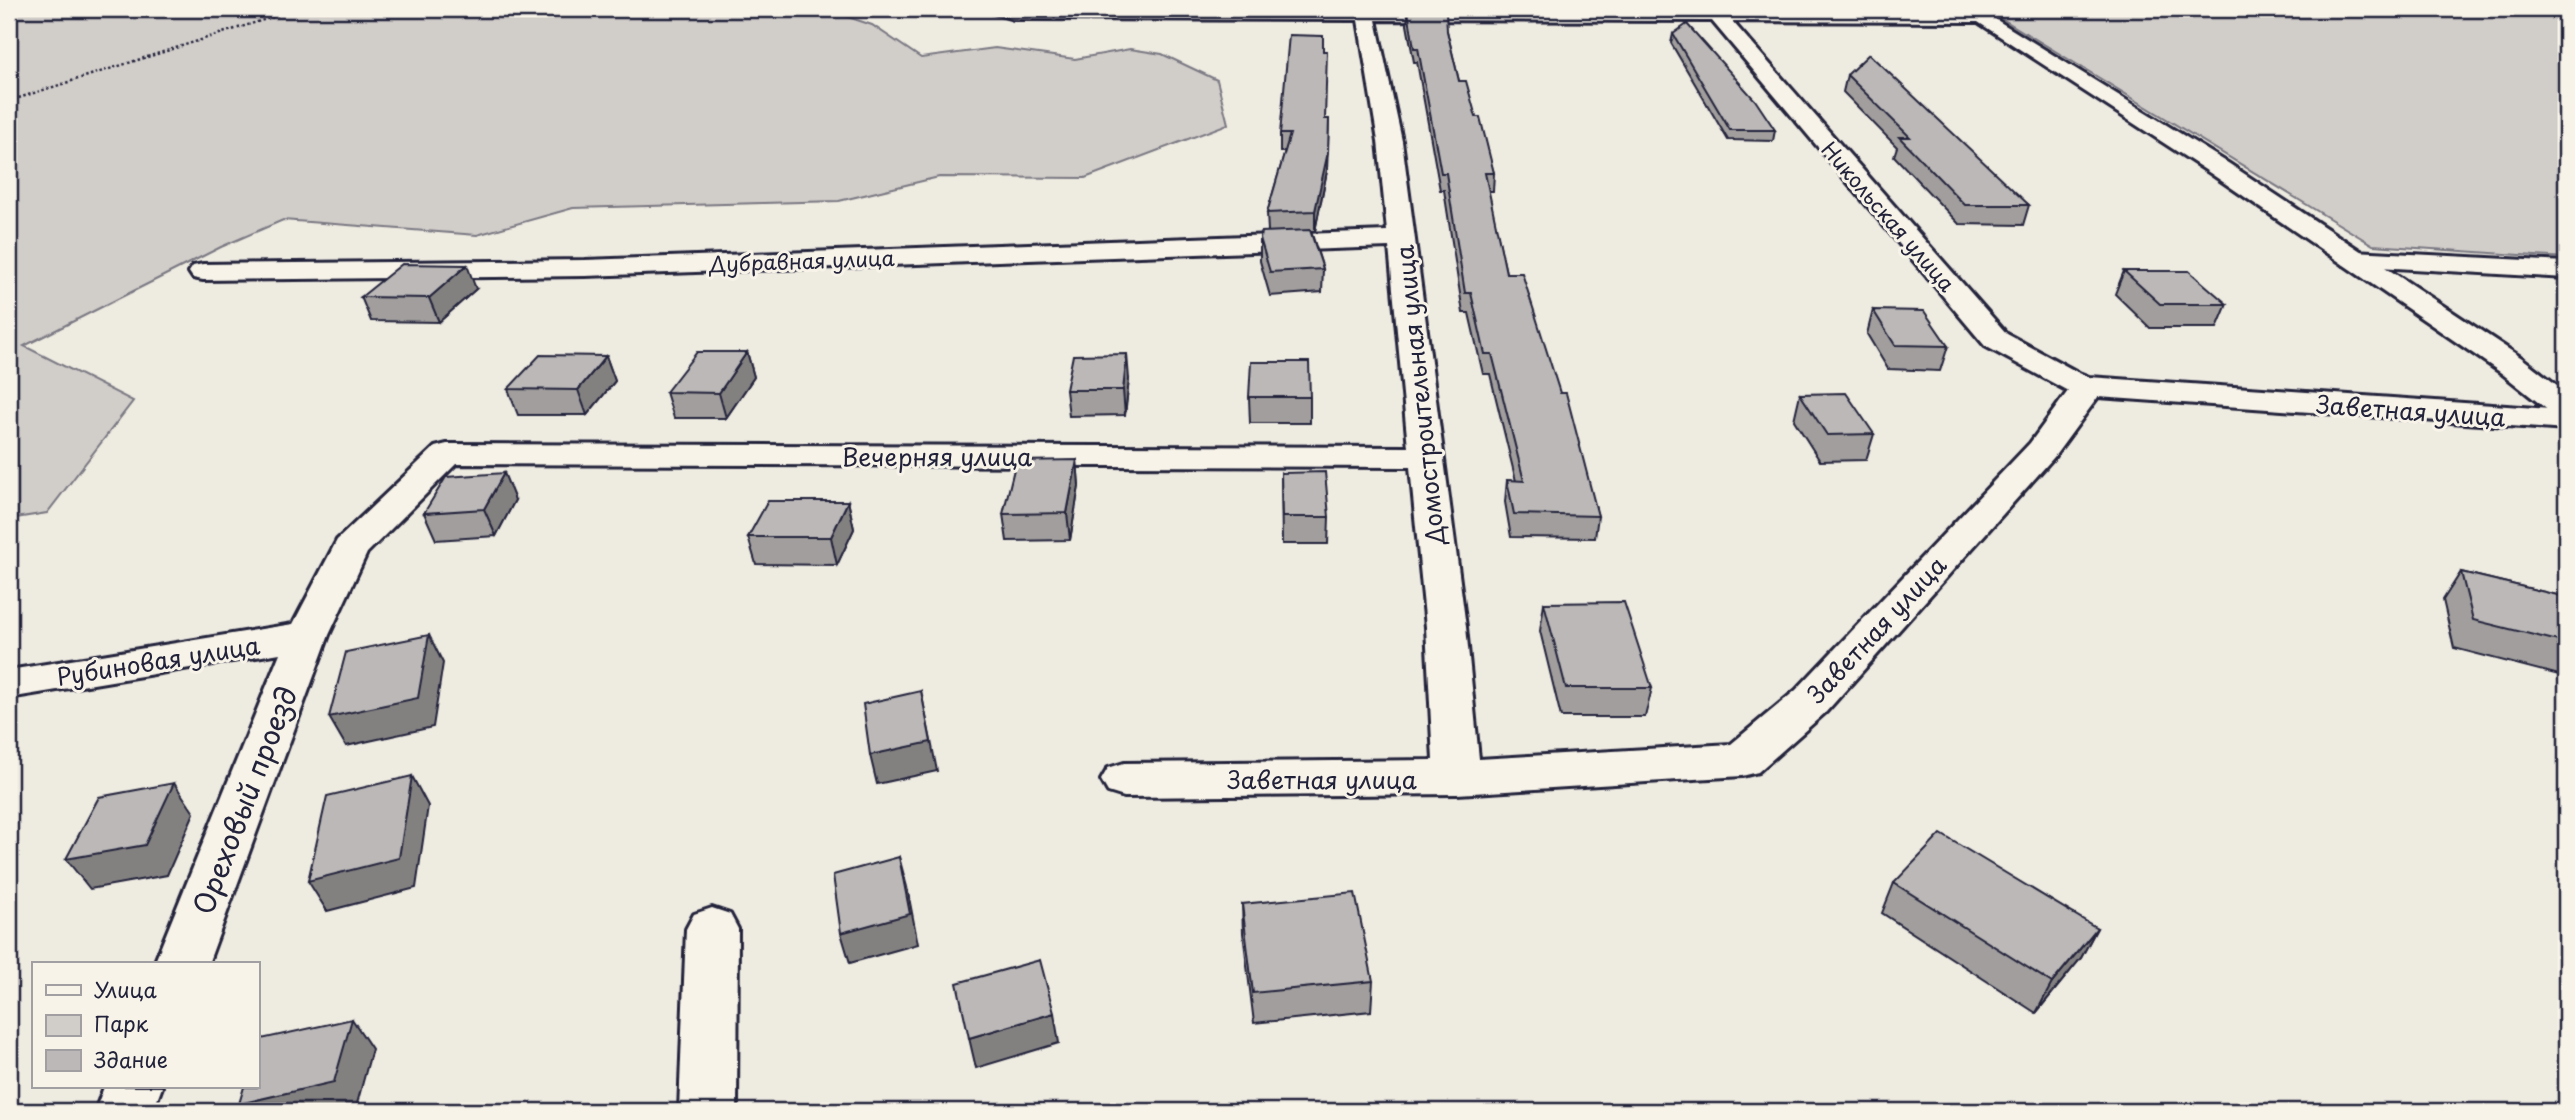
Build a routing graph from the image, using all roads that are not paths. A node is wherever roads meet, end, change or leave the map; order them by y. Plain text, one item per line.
1 (1006, 11) edge
2 (1973, 12) edge
3 (1724, 13) edge
4 (1366, 14) junction
5 (1401, 239) junction
6 (2354, 259) junction
7 (2566, 270) edge
8 (203, 272) dead end
9 (2084, 386) junction
10 (2566, 408) edge
11 (2566, 421) edge
12 (447, 454) joint
13 (1426, 457) junction
14 (308, 635) junction
15 (9, 684) edge
16 (1457, 778) junction
17 (1124, 780) dead end
18 (712, 929) dead end
19 (182, 962) edge
20 (134, 1088) edge
21 (124, 1111) edge
22 (708, 1111) edge

1 - 4 street
2 - 3 street
2 - 6 street
3 - 4 street
3 - 9 street, Никольская улица
4 - 5 street, Домостроительная улица
5 - 8 street, Дубравная улица
5 - 13 street, Домостроительная улица
6 - 7 street
6 - 10 street
9 - 11 street, Заветная улица
9 - 16 street, Заветная улица
12 - 13 street, Вечерняя улица
12 - 14 street, Ореховый проезд
13 - 16 street, Домостроительная улица
14 - 15 street, Рубиновая улица
14 - 19 street, Ореховый проезд
16 - 17 street, Заветная улица
18 - 22 street
20 - 21 street

